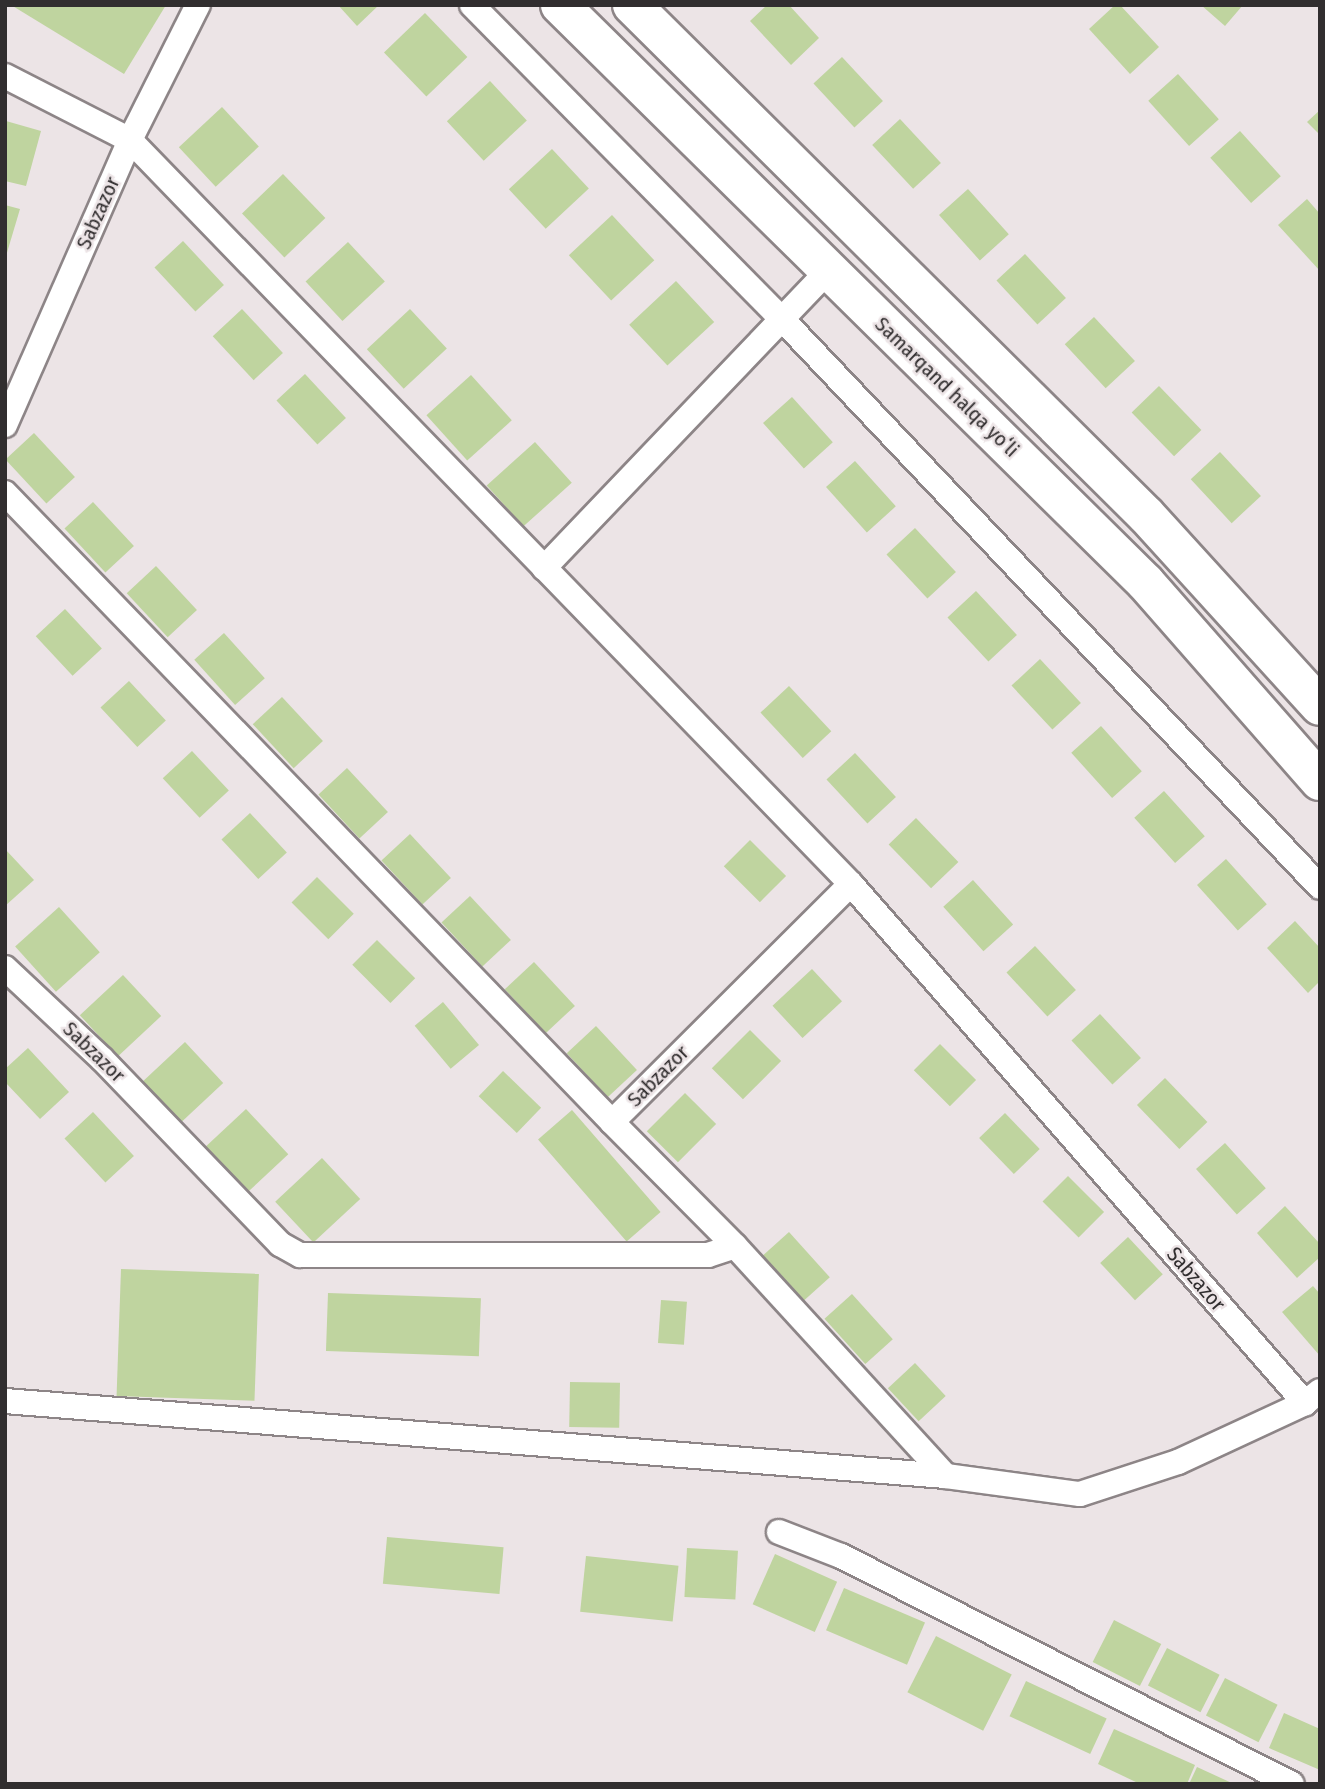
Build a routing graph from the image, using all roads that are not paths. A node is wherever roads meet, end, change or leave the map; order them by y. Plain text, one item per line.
1 (198, 5) edge
2 (472, 5) edge
3 (561, 5) edge
4 (632, 5) edge
5 (5, 76) edge
6 (130, 140) junction
7 (828, 271) junction
8 (782, 319) junction
9 (5, 425) edge
10 (5, 493) edge
11 (544, 568) junction
12 (1320, 706) edge
13 (1320, 781) edge
14 (850, 884) junction
15 (1320, 887) edge
16 (5, 968) edge
17 (612, 1122) junction
18 (735, 1246) junction
19 (1312, 1397) edge
20 (5, 1401) edge
21 (946, 1476) junction
22 (779, 1532) dead end
23 (1292, 1784) edge

1 - 6 street, Sabzazor
2 - 8 street
3 - 7 highway, Samarqand halqa yoʻli
4 - 12 highway
5 - 6 street
6 - 9 street, Sabzazor
6 - 11 street
7 - 8 street
7 - 13 highway, Samarqand halqa yoʻli
8 - 11 street
8 - 15 street
10 - 17 street
11 - 14 street
14 - 17 street, Sabzazor
14 - 19 street, Sabzazor
16 - 18 street, Sabzazor
17 - 18 street, Sabzazor
18 - 21 street
19 - 21 street
20 - 21 street
22 - 23 street

